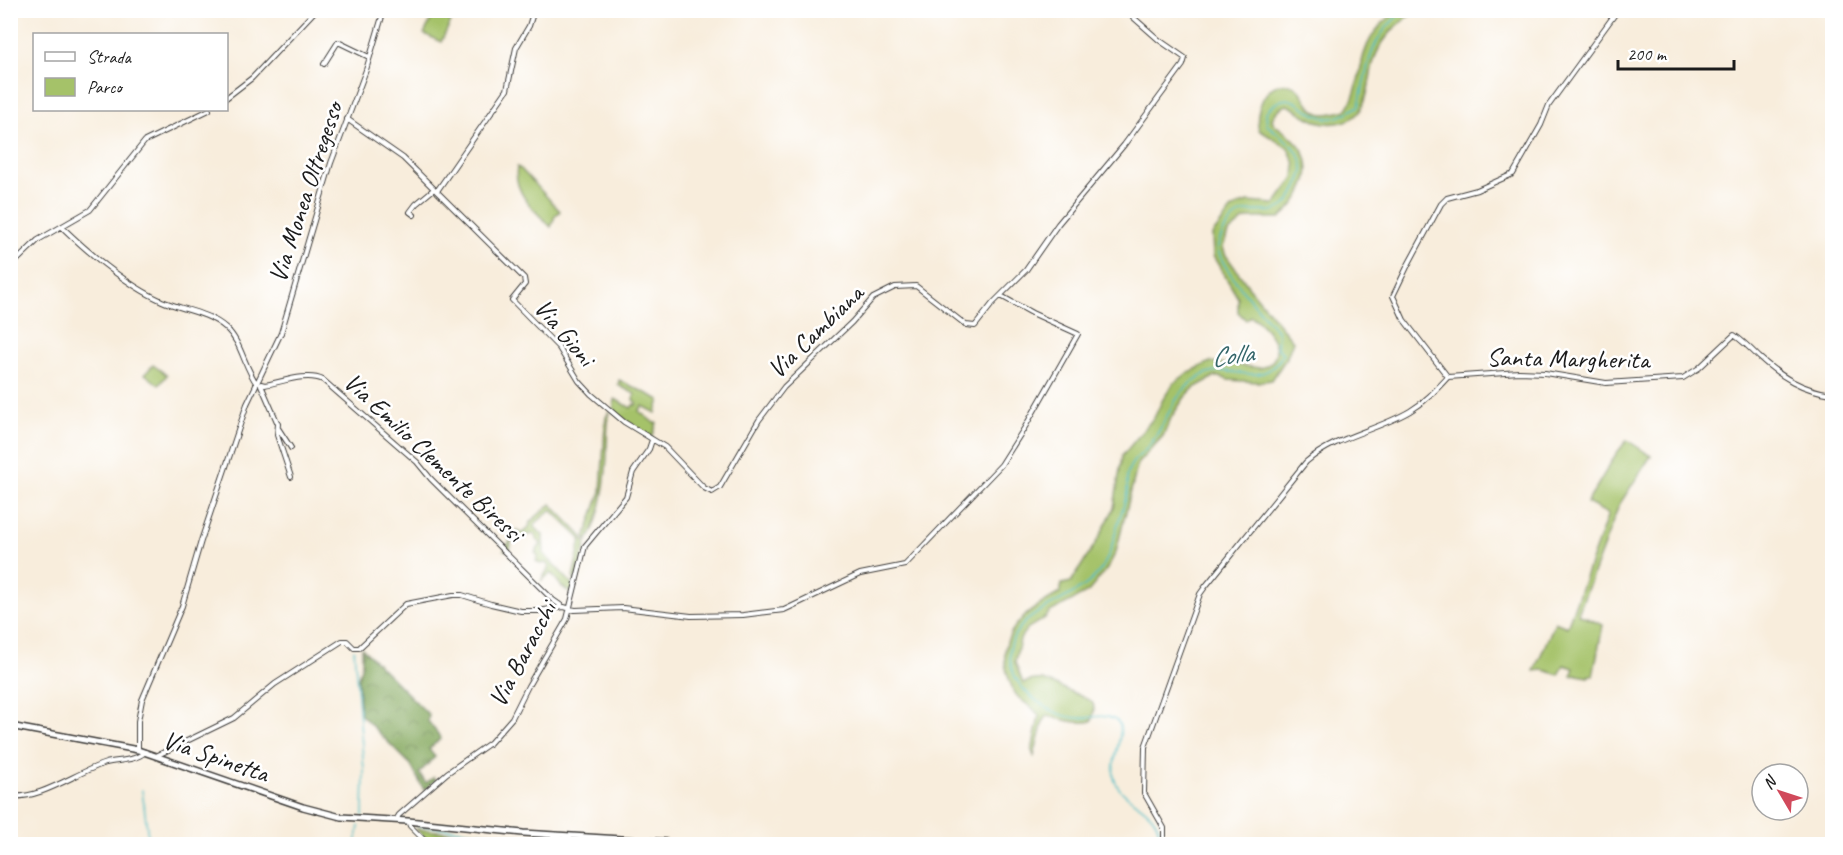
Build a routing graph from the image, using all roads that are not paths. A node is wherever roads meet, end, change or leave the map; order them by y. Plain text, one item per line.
1 (316, 10) edge
2 (384, 10) edge
3 (534, 10) edge
4 (1125, 10) edge
5 (1618, 10) edge
6 (369, 57) junction
7 (324, 64) dead end
8 (228, 96) edge
9 (207, 111) edge
10 (347, 119) junction
11 (435, 190) junction
12 (414, 215) dead end
13 (62, 226) junction
14 (10, 267) edge
15 (1000, 296) junction
16 (1448, 378) junction
17 (260, 385) junction
18 (1833, 394) edge
19 (278, 428) junction
20 (652, 440) junction
21 (291, 448) dead end
22 (291, 477) dead end
23 (564, 607) junction
24 (571, 608) junction
25 (10, 726) edge
26 (138, 750) junction
27 (145, 752) junction
28 (156, 756) junction
29 (10, 796) edge
30 (396, 820) junction
31 (408, 821) junction
32 (428, 844) edge
33 (702, 844) edge
34 (1164, 844) edge

1 - 8 street
2 - 6 street, Via Monea Oltregesso
3 - 11 street
4 - 15 street, Via Cambiana
5 - 16 street
6 - 7 street
6 - 10 street, Via Monea Oltregesso
9 - 13 street
10 - 11 street, Via Gioni
10 - 17 street, Via Monea Oltregesso
11 - 12 street
11 - 20 street, Via Gioni
13 - 14 street
13 - 17 street
15 - 20 street, Via Cambiana
15 - 24 street
16 - 18 street, Santa Margherita
16 - 34 street
17 - 19 street
17 - 23 street, Via Emilio Clemente Biressi
17 - 26 street, Via Monea Oltregesso
19 - 21 street
19 - 22 street
20 - 24 street, Via Baracchi
23 - 24 street
23 - 28 street
24 - 30 street, Via Baracchi
25 - 26 main road, Via Spinetta
26 - 27 main road, Via Spinetta
27 - 28 main road, Via Spinetta
27 - 29 street
28 - 30 main road, Via Spinetta
30 - 31 main road, Via Spinetta
31 - 32 street
31 - 33 main road, Via Spinetta

